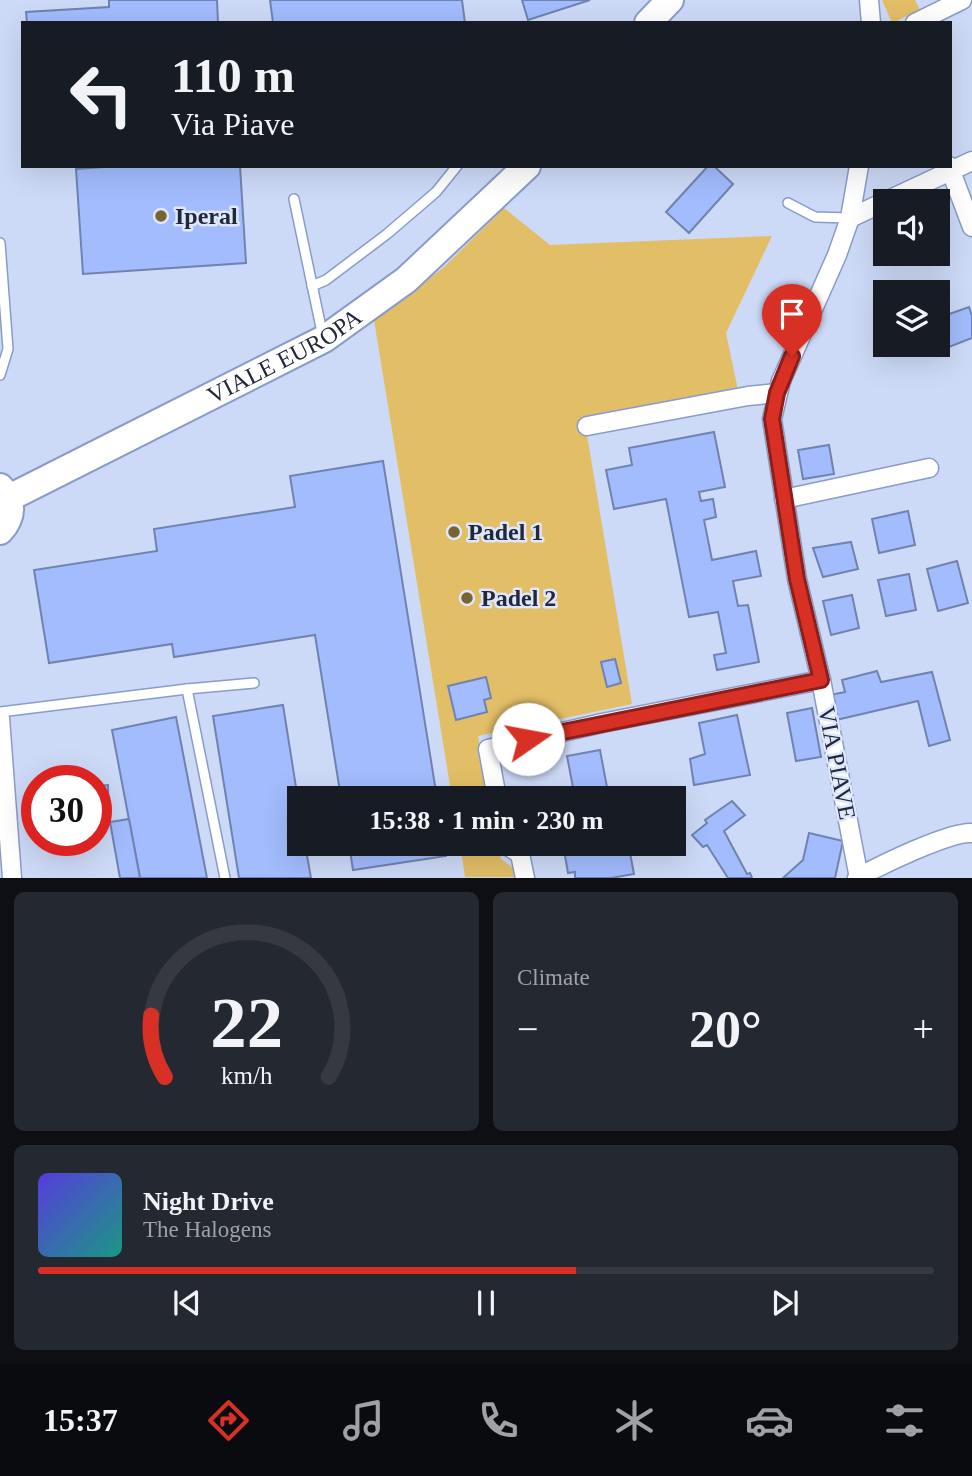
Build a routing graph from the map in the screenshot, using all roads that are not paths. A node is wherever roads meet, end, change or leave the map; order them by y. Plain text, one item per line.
1 (670, 0) edge
2 (869, 0) edge
3 (962, 0) edge
4 (650, 21) edge
5 (871, 21) edge
6 (919, 21) edge
7 (972, 161) edge
8 (952, 167) edge
9 (455, 168) edge
10 (859, 168) edge
11 (950, 168) edge
12 (515, 171) edge
13 (294, 199) dead end
14 (789, 203) dead end
15 (850, 218) junction
16 (972, 227) edge
17 (0, 243) edge
18 (2, 283) edge
19 (312, 286) junction
20 (324, 339) junction
21 (0, 375) edge
22 (777, 393) junction
23 (587, 426) dead end
24 (929, 468) dead end
25 (4, 493) edge
26 (785, 499) junction
27 (0, 531) edge
28 (821, 680) junction
29 (254, 683) dead end
30 (187, 689) junction
31 (0, 712) edge
32 (0, 718) edge
33 (495, 786) edge
34 (972, 832) edge
35 (520, 856) edge
36 (12, 877) edge
37 (225, 877) edge
38 (525, 877) edge
39 (858, 877) edge

1 - 4 street
2 - 5 street
3 - 6 street
7 - 8 street
9 - 19 lane
10 - 15 street, VIA PIAVE
11 - 15 street
11 - 16 street
12 - 20 street, VIALE EUROPA
13 - 19 lane
14 - 15 lane
15 - 22 street, VIA PIAVE
17 - 18 lane
18 - 21 lane
19 - 20 lane
20 - 25 street, VIALE EUROPA
22 - 23 street
22 - 26 street, VIA PIAVE
24 - 26 street
25 - 27 street, VIALE EUROPA
26 - 28 street, VIA PIAVE
28 - 33 street
28 - 39 street, VIA PIAVE
29 - 30 lane
30 - 31 lane
30 - 37 lane
32 - 36 street
34 - 39 street
35 - 38 street

